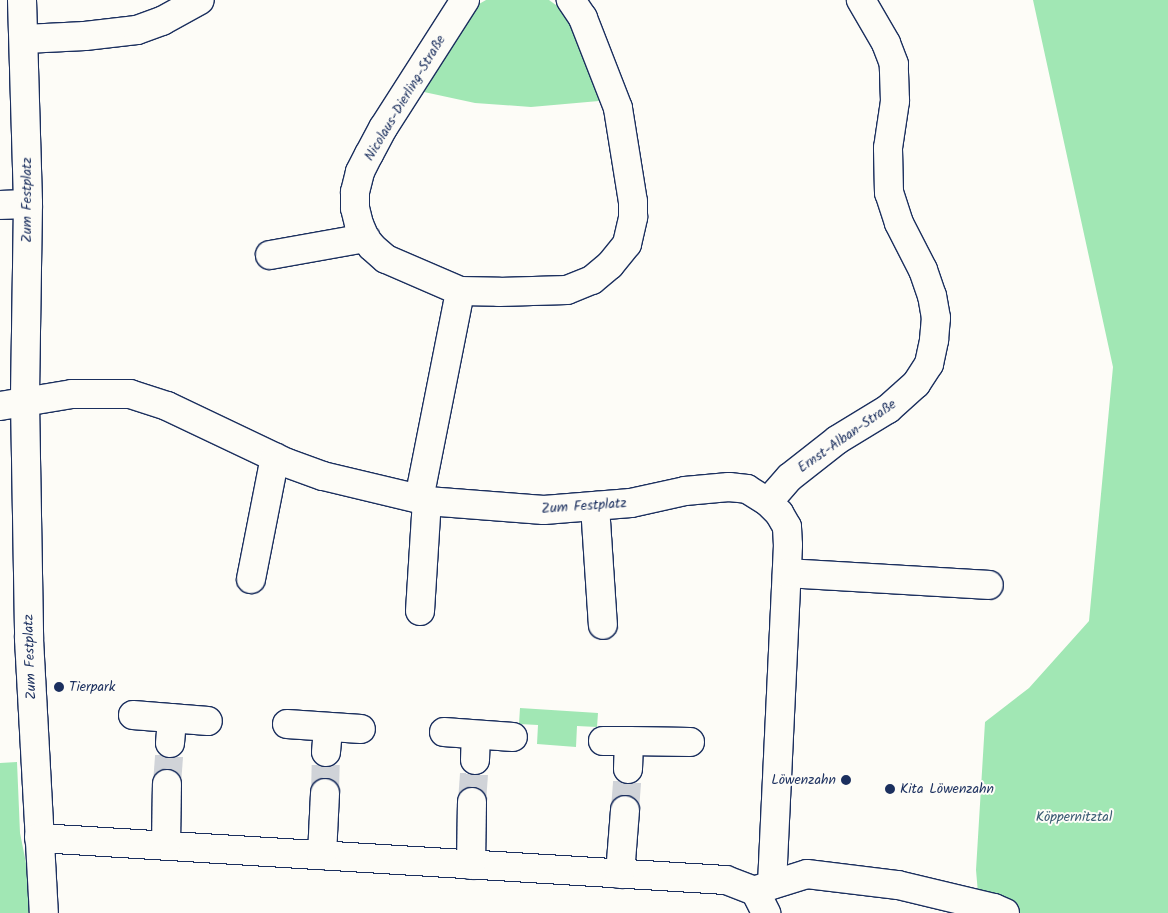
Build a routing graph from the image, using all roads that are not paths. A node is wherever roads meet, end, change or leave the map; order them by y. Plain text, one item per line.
1 (22, 0) edge
2 (200, 0) edge
3 (465, 0) edge
4 (571, 0) edge
5 (861, 0) edge
6 (25, 39) junction
7 (28, 204) junction
8 (0, 205) edge
9 (365, 238) junction
10 (270, 255) dead end
11 (460, 291) junction
12 (12, 403) edge
13 (274, 457) junction
14 (423, 500) junction
15 (768, 502) junction
16 (595, 506) junction
17 (787, 574) junction
18 (251, 579) dead end
19 (989, 585) dead end
20 (420, 612) dead end
21 (603, 625) dead end
22 (133, 716) dead end
23 (208, 721) dead end
24 (287, 724) dead end
25 (362, 729) dead end
26 (444, 732) dead end
27 (513, 737) dead end
28 (690, 742) dead end
29 (628, 769) tunnel mouth
30 (167, 784) tunnel mouth
31 (325, 793) tunnel mouth
32 (472, 802) tunnel mouth
33 (625, 810) tunnel mouth
34 (39, 838) junction
35 (166, 846) junction
36 (322, 855) junction
37 (471, 865) junction
38 (620, 874) junction
39 (764, 896) edge
40 (44, 913) edge
41 (1005, 913) edge

1 - 6 street, Zum Festplatz
2 - 6 street
3 - 9 street, Nicolaus-Dierling-Straße
4 - 11 street, Nicolaus-Dierling-Straße
5 - 15 street, Ernst-Alban-Straße
6 - 7 street, Zum Festplatz
7 - 8 street
7 - 12 street, Zum Festplatz
9 - 10 street
9 - 11 street, Nicolaus-Dierling-Straße
11 - 14 street
12 - 13 street, Zum Festplatz
12 - 34 street, Zum Festplatz
13 - 14 street, Zum Festplatz
13 - 18 street
14 - 16 street, Zum Festplatz
14 - 20 street
15 - 16 street, Zum Festplatz
15 - 17 street, Zum Festplatz
16 - 21 street
17 - 19 street
17 - 39 street, Zum Festplatz
22 - 23 street
24 - 25 street
26 - 27 street
28 - 29 street
30 - 35 street
31 - 36 street
32 - 37 street
33 - 38 street
34 - 35 street
34 - 40 street, Zum Festplatz
35 - 36 street
36 - 37 street
37 - 38 street
38 - 39 street
39 - 41 street

